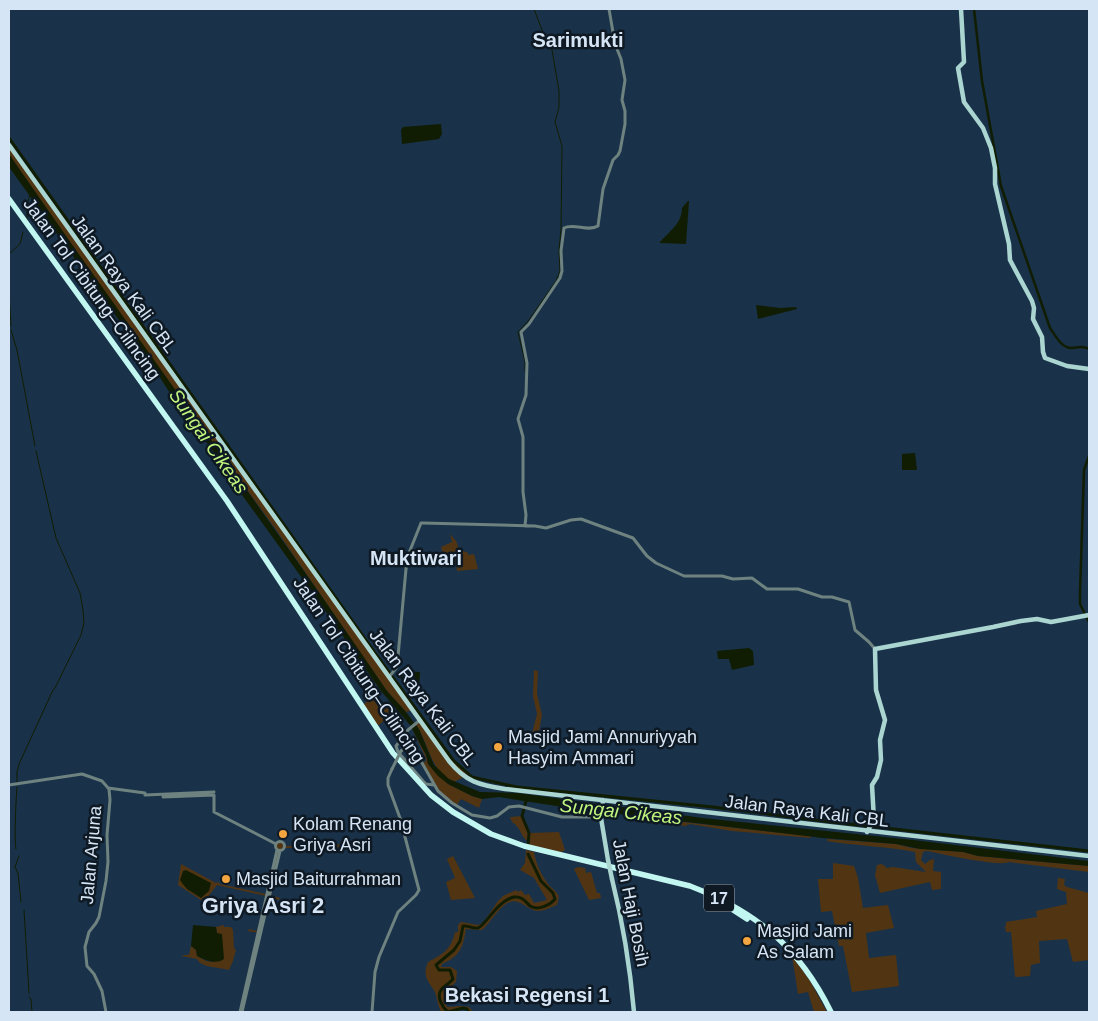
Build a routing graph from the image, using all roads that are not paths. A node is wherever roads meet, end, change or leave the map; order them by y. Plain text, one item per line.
1 (609, 9) edge
2 (961, 9) edge
3 (9, 145) edge
4 (9, 199) edge
5 (9, 206) edge
6 (1089, 369) edge
7 (525, 526) junction
8 (1087, 615) edge
9 (875, 649) junction
10 (334, 667) junction
11 (391, 675) junction
12 (420, 720) junction
13 (429, 777) junction
14 (426, 784) junction
15 (9, 785) edge
16 (434, 785) junction
17 (109, 788) junction
18 (214, 794) junction
19 (163, 797) dead end
20 (602, 801) junction
21 (601, 815) junction
22 (869, 829) junction
23 (276, 844) junction
24 (278, 850) junction
25 (1089, 856) edge
26 (560, 857) junction
27 (106, 1012) edge
28 (241, 1012) edge
29 (372, 1012) edge
30 (634, 1012) edge
31 (826, 1012) edge
32 (831, 1012) edge

1 - 7 street
2 - 6 main road
3 - 11 main road, Jalan Raya Kali CBL
4 - 10 highway, Jalan Tol Cibitung–Cilincing / 17
5 - 10 highway, Jalan Tol Cibitung–Cilincing / 17
7 - 9 street
7 - 11 street
8 - 9 main road
9 - 22 main road
10 - 26 highway, Jalan Tol Cibitung–Cilincing / 17
11 - 12 main road, Jalan Raya Kali CBL
12 - 14 street
12 - 20 main road, Jalan Raya Kali CBL
13 - 14 street
13 - 16 street
13 - 29 street, bridge
14 - 16 street
15 - 17 street, Jalan Arjuna
16 - 21 street
17 - 18 street
17 - 27 street, Jalan Arjuna
18 - 19 street
18 - 23 street
20 - 21 main road, Jalan Haji Bosih
20 - 22 main road, Jalan Raya Kali CBL
21 - 30 main road, Jalan Haji Bosih, bridge
22 - 25 main road, Jalan Raya Kali CBL
23 - 24 street
23 - 24 street
24 - 28 street
26 - 31 highway, Jalan Tol Cibitung–Cilincing / 17
26 - 32 highway, Jalan Tol Cibitung–Cilincing / 17

